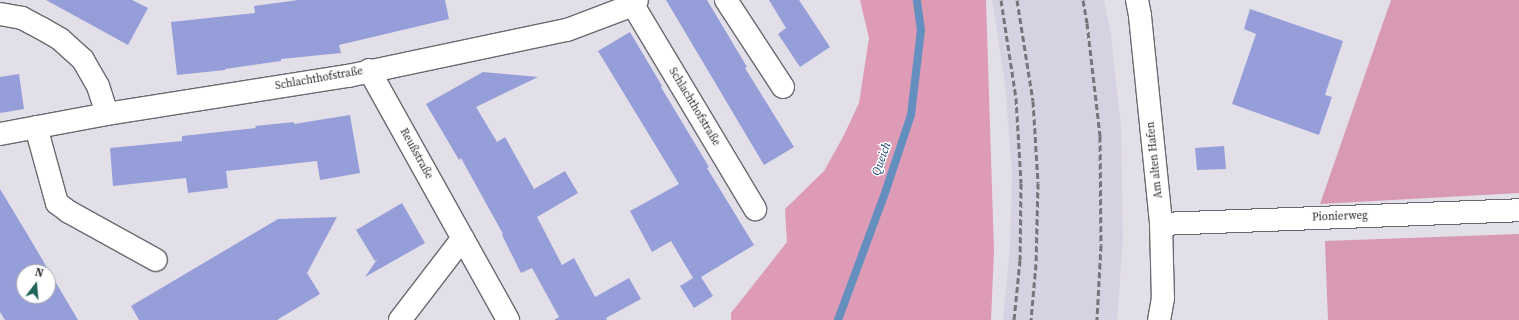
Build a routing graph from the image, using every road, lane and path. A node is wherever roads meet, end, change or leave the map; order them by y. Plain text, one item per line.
1 (726, 0) edge
2 (1137, 0) edge
3 (635, 2) edge
4 (0, 14) edge
5 (369, 70) junction
6 (783, 87) dead end
7 (106, 114) junction
8 (36, 127) junction
9 (0, 134) edge
10 (755, 209) dead end
11 (1519, 210) edge
12 (1161, 224) junction
13 (463, 238) junction
14 (156, 260) dead end
15 (400, 320) edge
16 (508, 320) edge
17 (1159, 320) edge

1 - 6 street
2 - 12 street, Am alten Hafen
3 - 5 street, Schlachthofstraße
3 - 10 street, Schlachthofstraße
4 - 7 street
5 - 7 street, Schlachthofstraße
5 - 13 street, Reußstraße
7 - 8 street, Schlachthofstraße
8 - 9 street, Schlachthofstraße
8 - 14 street
11 - 12 street, Pionierweg
12 - 17 street, Am alten Hafen
13 - 15 street
13 - 16 street, Reußstraße

